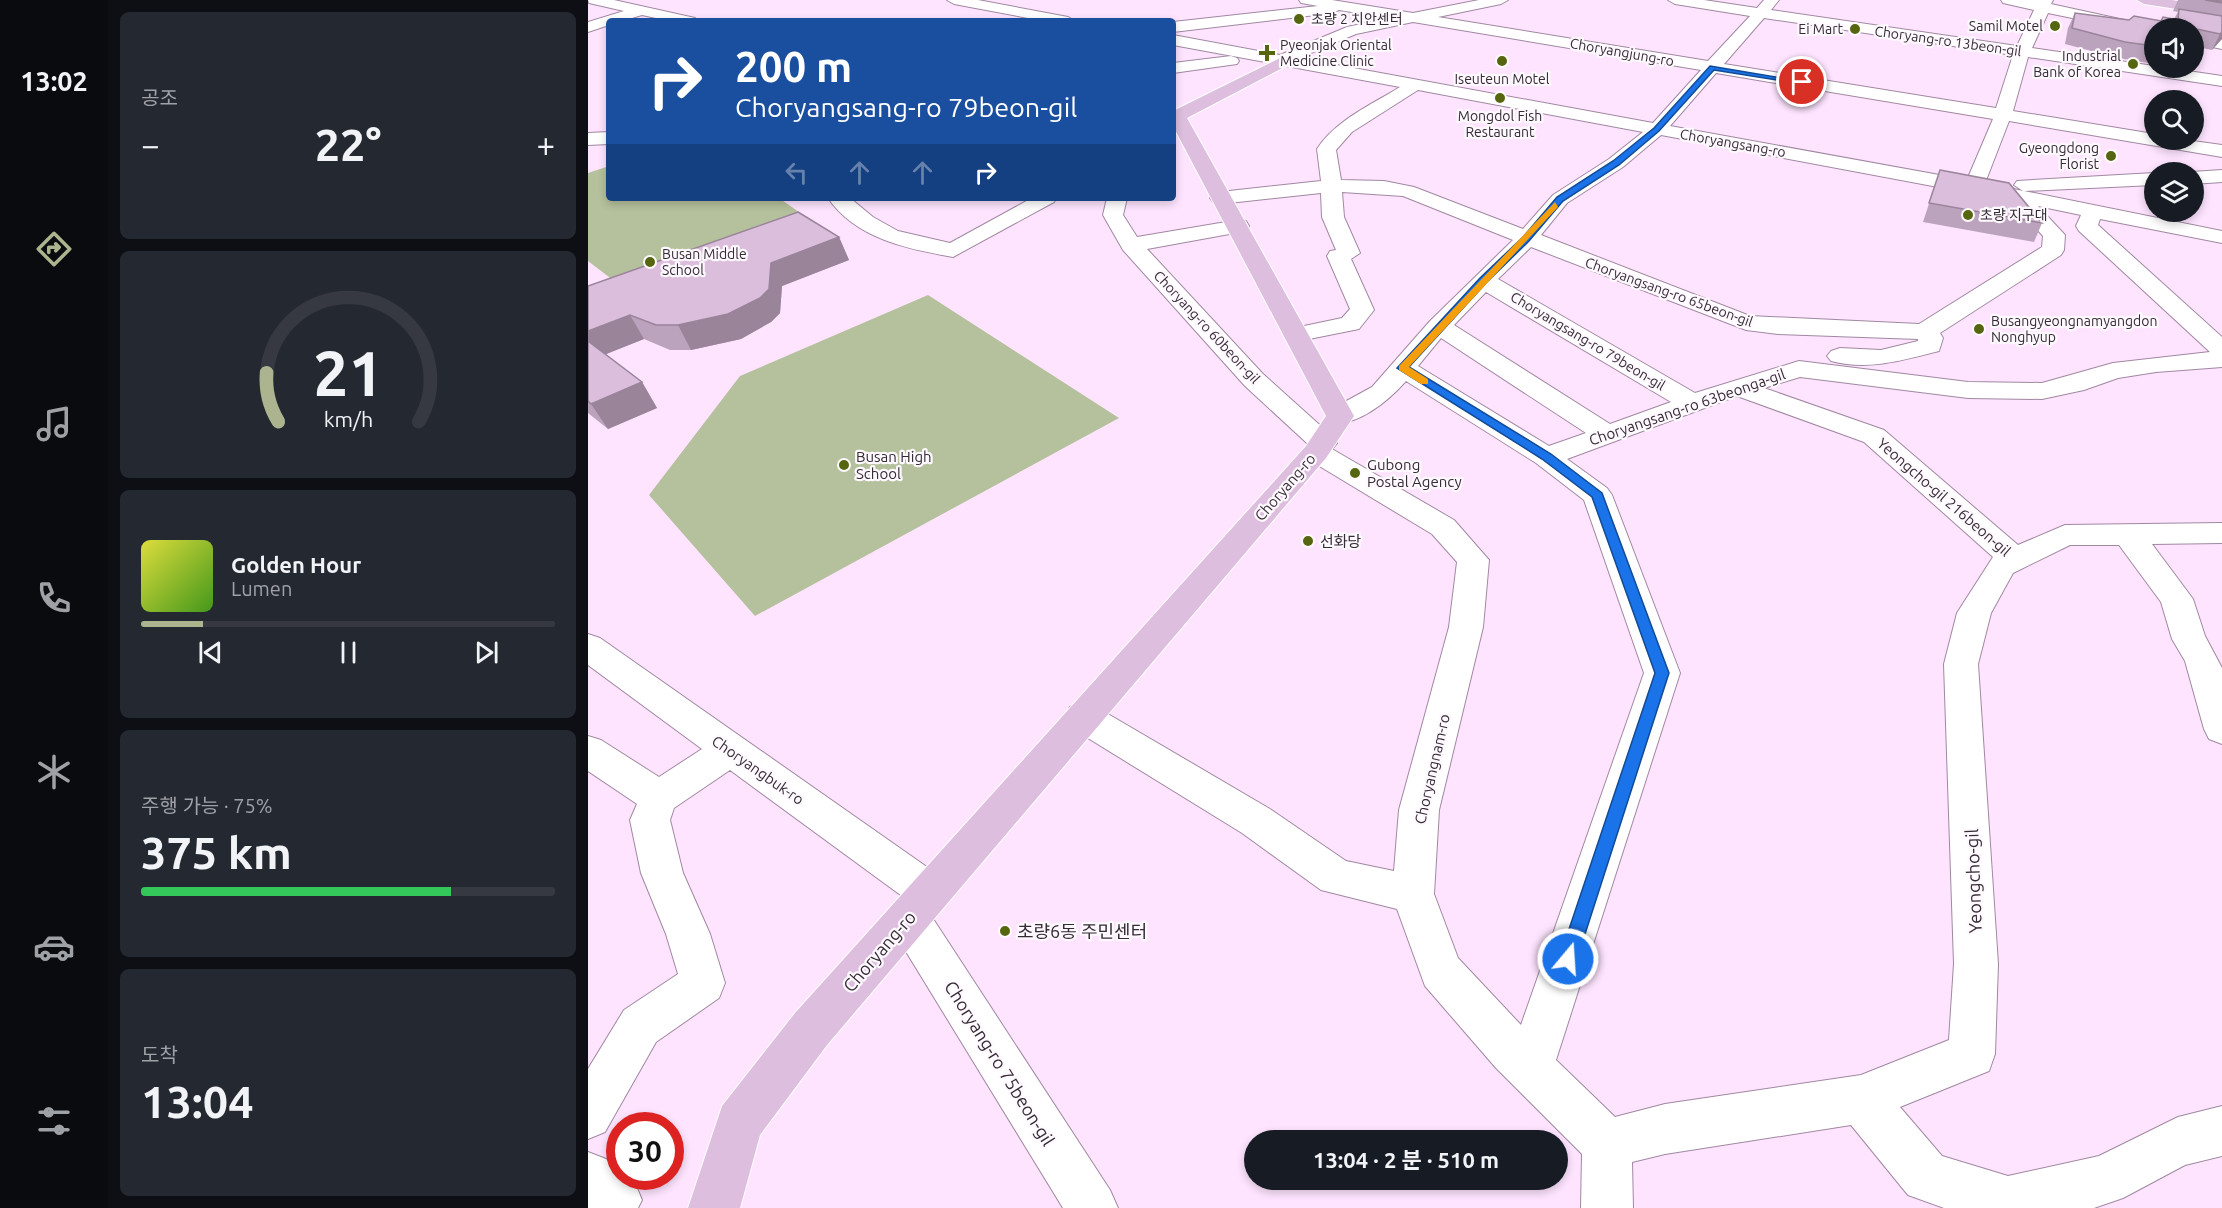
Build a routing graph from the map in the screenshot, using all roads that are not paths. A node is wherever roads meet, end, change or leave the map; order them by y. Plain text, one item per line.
1 (594, 0) edge
2 (675, 0) edge
3 (954, 0) edge
4 (1009, 0) edge
5 (1306, 0) edge
6 (1440, 0) edge
7 (1501, 0) edge
8 (1675, 0) edge
9 (1772, 0) edge
10 (2008, 0) edge
11 (2077, 0) edge
12 (2144, 0) edge
13 (2189, 0) edge
14 (1354, 3) edge
15 (2044, 3) edge
16 (2222, 4) edge
17 (992, 7) junction
18 (641, 10) junction
19 (2222, 12) edge
20 (1387, 13) junction
21 (1760, 13) junction
22 (1413, 16) junction
23 (616, 18) edge
24 (677, 18) edge
25 (966, 18) dead end
26 (1052, 18) edge
27 (606, 21) edge
28 (588, 27) edge
29 (1176, 27) edge
30 (2222, 27) edge
31 (2144, 28) edge
32 (1176, 40) edge
33 (2204, 40) edge
34 (2222, 44) edge
35 (1289, 45) junction
36 (2022, 52) junction
37 (1176, 68) edge
38 (1712, 68) junction
39 (2222, 81) edge
40 (1414, 85) junction
41 (2003, 115) junction
42 (1176, 116) edge
43 (1176, 121) edge
44 (1656, 130) junction
45 (606, 138) edge
46 (588, 139) edge
47 (2222, 151) edge
48 (2222, 176) edge
49 (2204, 177) edge
50 (2144, 179) edge
51 (1330, 185) junction
52 (1974, 187) junction
53 (1220, 198) junction
54 (2028, 198) junction
55 (840, 201) edge
56 (1042, 201) edge
57 (1116, 201) edge
58 (2092, 212) junction
59 (1238, 226) junction
60 (2222, 237) edge
61 (1526, 239) junction
62 (1131, 245) junction
63 (1483, 280) junction
64 (1439, 326) junction
65 (1924, 332) junction
66 (1299, 334) junction
67 (2222, 350) edge
68 (1834, 355) dead end
69 (2222, 359) edge
70 (1403, 368) junction
71 (1737, 387) junction
72 (1692, 403) junction
73 (1340, 416) junction
74 (1607, 434) junction
75 (1320, 448) junction
76 (1546, 457) junction
77 (2127, 533) junction
78 (2222, 533) edge
79 (2015, 560) junction
80 (588, 646) edge
81 (1083, 717) junction
82 (2222, 729) edge
83 (730, 750) junction
84 (588, 751) edge
85 (659, 798) junction
86 (1413, 894) junction
87 (919, 905) junction
88 (1530, 1067) junction
89 (1861, 1099) junction
90 (588, 1115) edge
91 (2222, 1131) edge
92 (1607, 1144) junction
93 (588, 1177) edge
94 (610, 1208) edge
95 (714, 1208) edge
96 (1092, 1208) edge
97 (1607, 1208) edge

1 - 18 street
2 - 18 street
3 - 17 street
4 - 17 street
5 - 14 street, Choryangjung-ro
6 - 20 street
7 - 22 street
8 - 21 street, Choryang-ro 13beon-gil
9 - 21 street
10 - 15 street
11 - 30 street
12 - 19 main road
13 - 16 main road
14 - 20 street, Choryangjung-ro
14 - 29 street
14 - 35 street
15 - 31 street
15 - 36 street
17 - 25 street
17 - 26 street
18 - 23 street
18 - 24 street
20 - 22 street, Choryangjung-ro
21 - 36 street, Choryang-ro 13beon-gil
21 - 38 street
22 - 35 street
22 - 38 street, Choryangjung-ro
27 - 28 street
32 - 35 street, Choryangsang-ro
33 - 34 street
35 - 37 street
35 - 40 street, Choryangsang-ro
35 - 42 main road
36 - 39 street, Choryang-ro 13beon-gil
36 - 41 street
38 - 41 street, Choryangjung-ro
38 - 44 street
40 - 44 street, Choryangsang-ro
40 - 51 street
41 - 47 street, Choryangjung-ro
41 - 52 street
43 - 53 main road
44 - 52 street, Choryangsang-ro
44 - 61 street
45 - 46 street
48 - 49 street
50 - 52 street
51 - 53 street, Choryangsang-ro 65beon-gil
51 - 61 street, Choryangsang-ro 65beon-gil
51 - 66 street
52 - 54 street, Choryangsang-ro
53 - 59 main road
54 - 58 street, Choryangsang-ro
54 - 65 street
55 - 56 street
57 - 62 street, Choryang-ro 60beon-gil
58 - 60 street, Choryangsang-ro
58 - 67 street
59 - 62 street
59 - 66 main road
61 - 63 street
61 - 65 street, Choryangsang-ro 65beon-gil
62 - 75 street, Choryang-ro 60beon-gil
63 - 64 street
63 - 72 street, Choryangsang-ro 79beon-gil
64 - 70 street
64 - 74 street
65 - 68 street
66 - 73 main road
69 - 71 street, Choryangsang-ro 63beonga-gil
70 - 73 street
70 - 76 street
71 - 72 street, Choryangsang-ro 63beonga-gil
71 - 79 street, Yeongcho-gil 216beon-gil
72 - 74 street, Choryangsang-ro 63beonga-gil
73 - 75 main road, Choryang-ro
74 - 76 street, Choryangsang-ro 63beonga-gil
75 - 81 main road, Choryang-ro
75 - 86 street, Choryangnam-ro
76 - 88 street
77 - 78 street, Yeongcho-gil
77 - 79 street, Yeongcho-gil
77 - 82 street
79 - 89 street, Yeongcho-gil
80 - 83 street, Choryangbuk-ro
81 - 86 street
81 - 87 main road, Choryang-ro
83 - 85 street
83 - 87 street, Choryangbuk-ro
84 - 85 street
85 - 90 street
86 - 88 street, Choryangnam-ro
87 - 95 main road, Choryang-ro
87 - 96 street, Choryang-ro 75beon-gil
88 - 92 street, Choryangnam-ro
89 - 91 street
89 - 92 street, Yeongcho-gil
92 - 97 street
93 - 94 street

